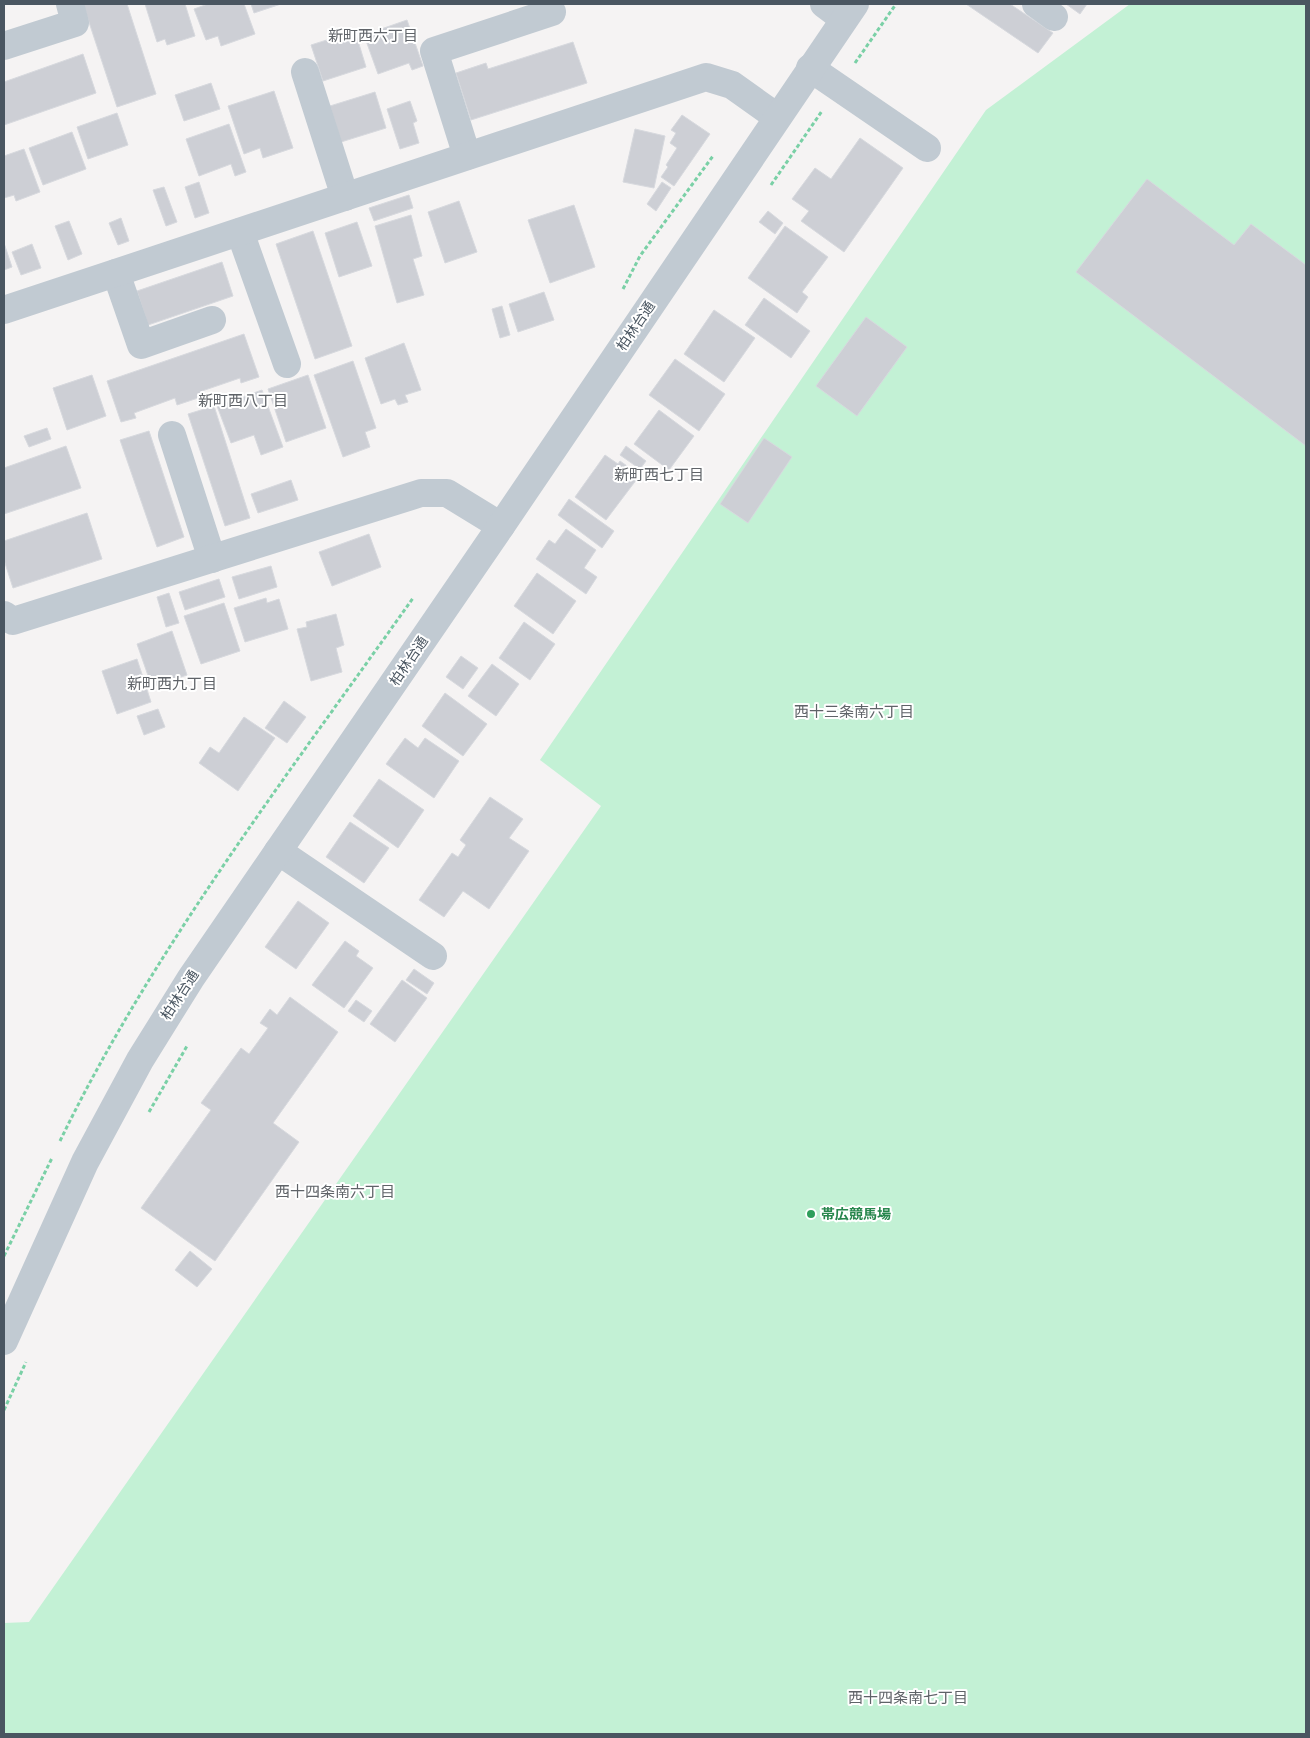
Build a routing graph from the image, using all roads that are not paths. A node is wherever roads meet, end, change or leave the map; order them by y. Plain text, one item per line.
1 (70, 4) edge
2 (841, 9) edge
3 (552, 12) dead end
4 (4, 46) edge
5 (810, 68) junction
6 (305, 72) dead end
7 (777, 117) junction
8 (927, 148) dead end
9 (467, 156) junction
10 (345, 197) junction
11 (240, 232) junction
12 (116, 273) junction
13 (4, 310) edge
14 (212, 320) dead end
15 (287, 364) dead end
16 (172, 435) dead end
17 (501, 526) junction
18 (212, 559) junction
19 (4, 615) edge
20 (278, 851) junction
21 (433, 956) dead end
22 (4, 1341) edge

1 - 4 street
2 - 5 street, 柏林台通
3 - 9 street
5 - 7 street, 柏林台通
5 - 8 street
6 - 10 street
7 - 9 street
7 - 17 street, 柏林台通
9 - 10 street
10 - 11 street
11 - 12 street
11 - 15 street
12 - 13 street
12 - 14 street
16 - 18 street
17 - 18 street
17 - 20 street, 柏林台通
18 - 19 street
20 - 21 street
20 - 22 street, 柏林台通

